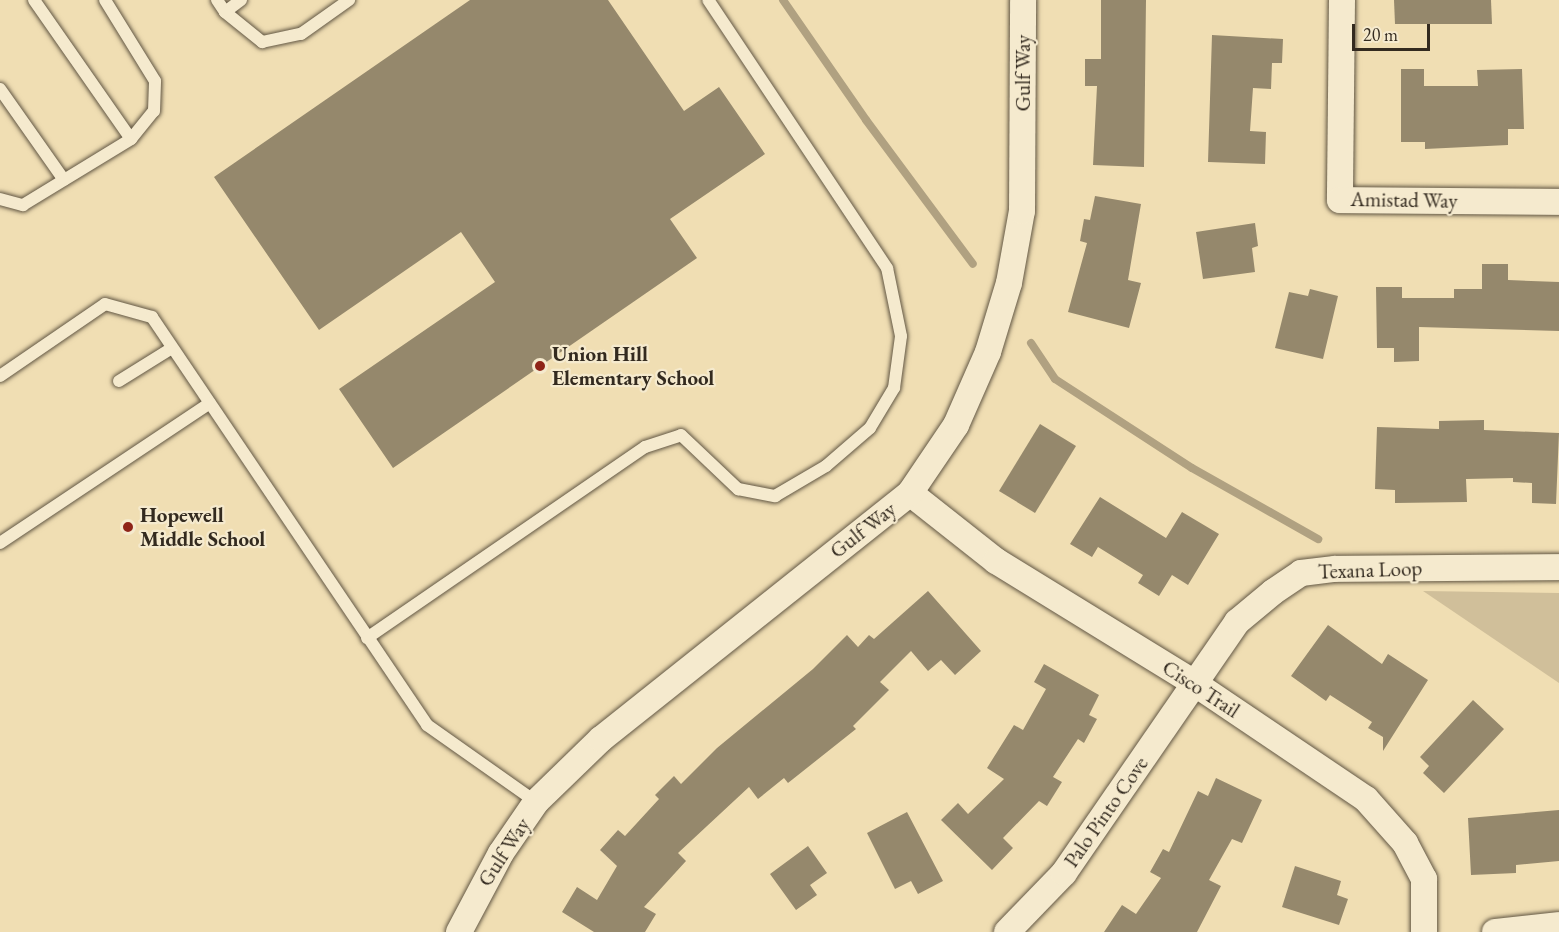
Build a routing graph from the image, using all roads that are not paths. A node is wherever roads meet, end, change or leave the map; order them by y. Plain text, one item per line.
1 (34, 0) edge
2 (106, 0) edge
3 (217, 0) edge
4 (242, 0) edge
5 (349, 0) edge
6 (708, 0) edge
7 (1023, 0) edge
8 (1342, 0) edge
9 (225, 12) junction
10 (0, 88) edge
11 (131, 139) junction
12 (63, 180) junction
13 (0, 199) edge
14 (1559, 202) edge
15 (172, 348) junction
16 (0, 376) edge
17 (119, 381) dead end
18 (210, 404) junction
19 (910, 493) junction
20 (0, 543) edge
21 (1559, 567) edge
22 (367, 639) junction
23 (1194, 683) junction
24 (536, 802) junction
25 (1559, 925) edge
26 (459, 932) edge
27 (1007, 932) edge
28 (1424, 932) edge
29 (1495, 932) edge

1 - 11 lane
2 - 11 lane
3 - 9 lane
4 - 9 lane
5 - 9 lane
6 - 22 lane
7 - 19 street, Gulf Way
8 - 14 street, Amistad Way
10 - 12 lane
11 - 12 lane
12 - 13 lane
15 - 16 lane
15 - 17 lane
15 - 18 lane
18 - 20 lane
18 - 22 lane
19 - 23 street, Cisco Trail
19 - 24 street, Gulf Way
21 - 23 street, Texana Loop
22 - 24 lane
23 - 27 street, Palo Pinto Cove
23 - 28 street, Cisco Trail
24 - 26 street, Gulf Way
25 - 29 street

